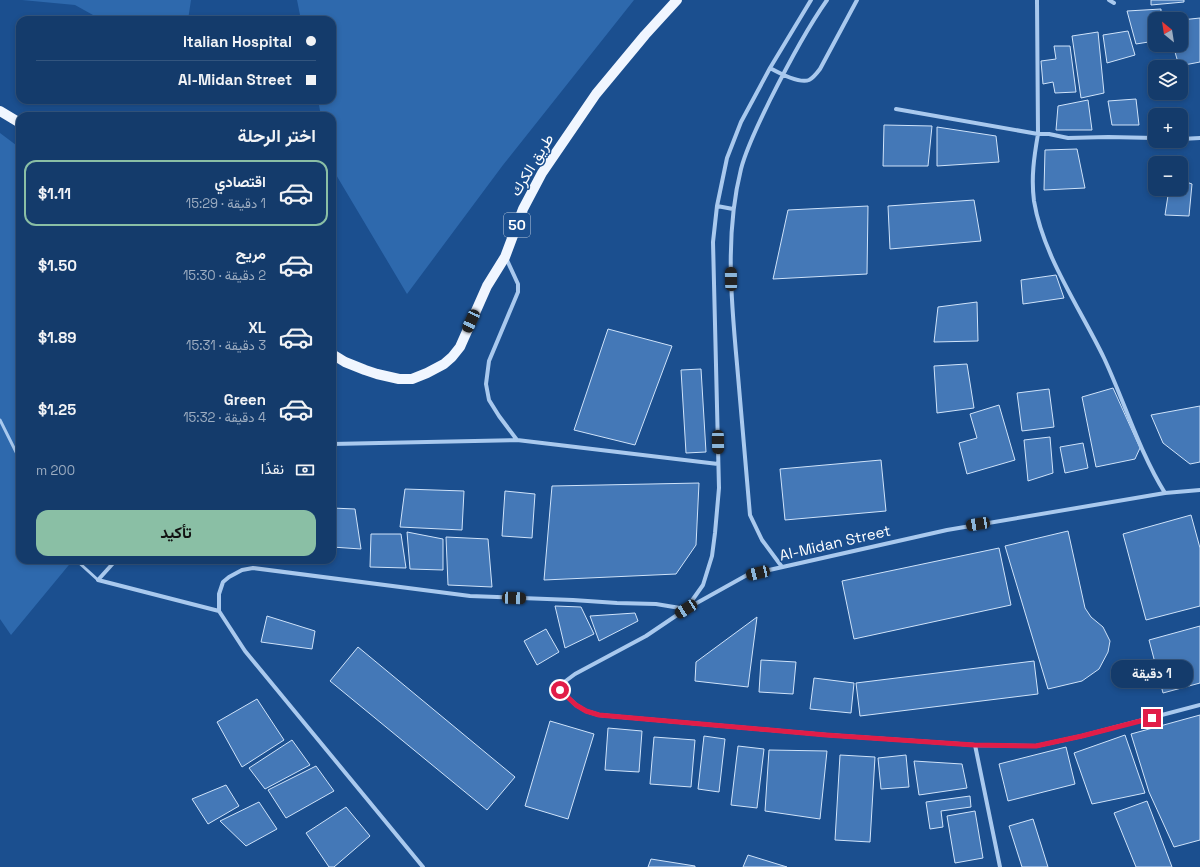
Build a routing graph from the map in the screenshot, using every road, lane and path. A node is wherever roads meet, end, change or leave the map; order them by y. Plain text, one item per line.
1 (677, 0) edge
2 (811, 0) edge
3 (827, 0) edge
4 (857, 0) edge
5 (1037, 0) edge
6 (1109, 0) edge
7 (1114, 3) dead end
8 (770, 68) junction
9 (783, 74) junction
10 (896, 109) dead end
11 (0, 111) edge
12 (16, 121) edge
13 (1038, 134) junction
14 (1148, 138) edge
15 (1200, 138) edge
16 (1188, 139) edge
17 (717, 206) junction
18 (733, 209) junction
19 (506, 257) junction
20 (336, 356) edge
21 (0, 420) edge
22 (517, 440) junction
23 (336, 444) edge
24 (16, 452) edge
25 (718, 464) junction
26 (1200, 490) edge
27 (1166, 493) junction
28 (80, 564) edge
29 (112, 564) edge
30 (782, 567) junction
31 (98, 580) junction
32 (686, 609) junction
33 (219, 611) junction
34 (1200, 705) edge
35 (974, 745) junction
36 (423, 867) edge
37 (1000, 867) edge

1 - 19 main road, طريق الكرك / 50
2 - 8 street
3 - 9 street
4 - 9 street
5 - 13 street
6 - 7 street
8 - 9 street
8 - 17 street
9 - 18 street
10 - 13 street
11 - 12 main road
13 - 14 street
13 - 27 street
15 - 16 street
17 - 18 street
17 - 25 street
18 - 30 street
19 - 20 main road, طريق الكرك / 50
19 - 22 street
21 - 24 lane
22 - 23 street
22 - 25 street
25 - 32 street
26 - 27 street, AI-Midan Street
27 - 30 street, AI-Midan Street
28 - 31 lane
29 - 31 street
30 - 32 street, AI-Midan Street
31 - 33 street
32 - 33 street
32 - 35 street, AI-Midan Street
33 - 36 street
34 - 35 street, AI-Midan Street
35 - 37 street

